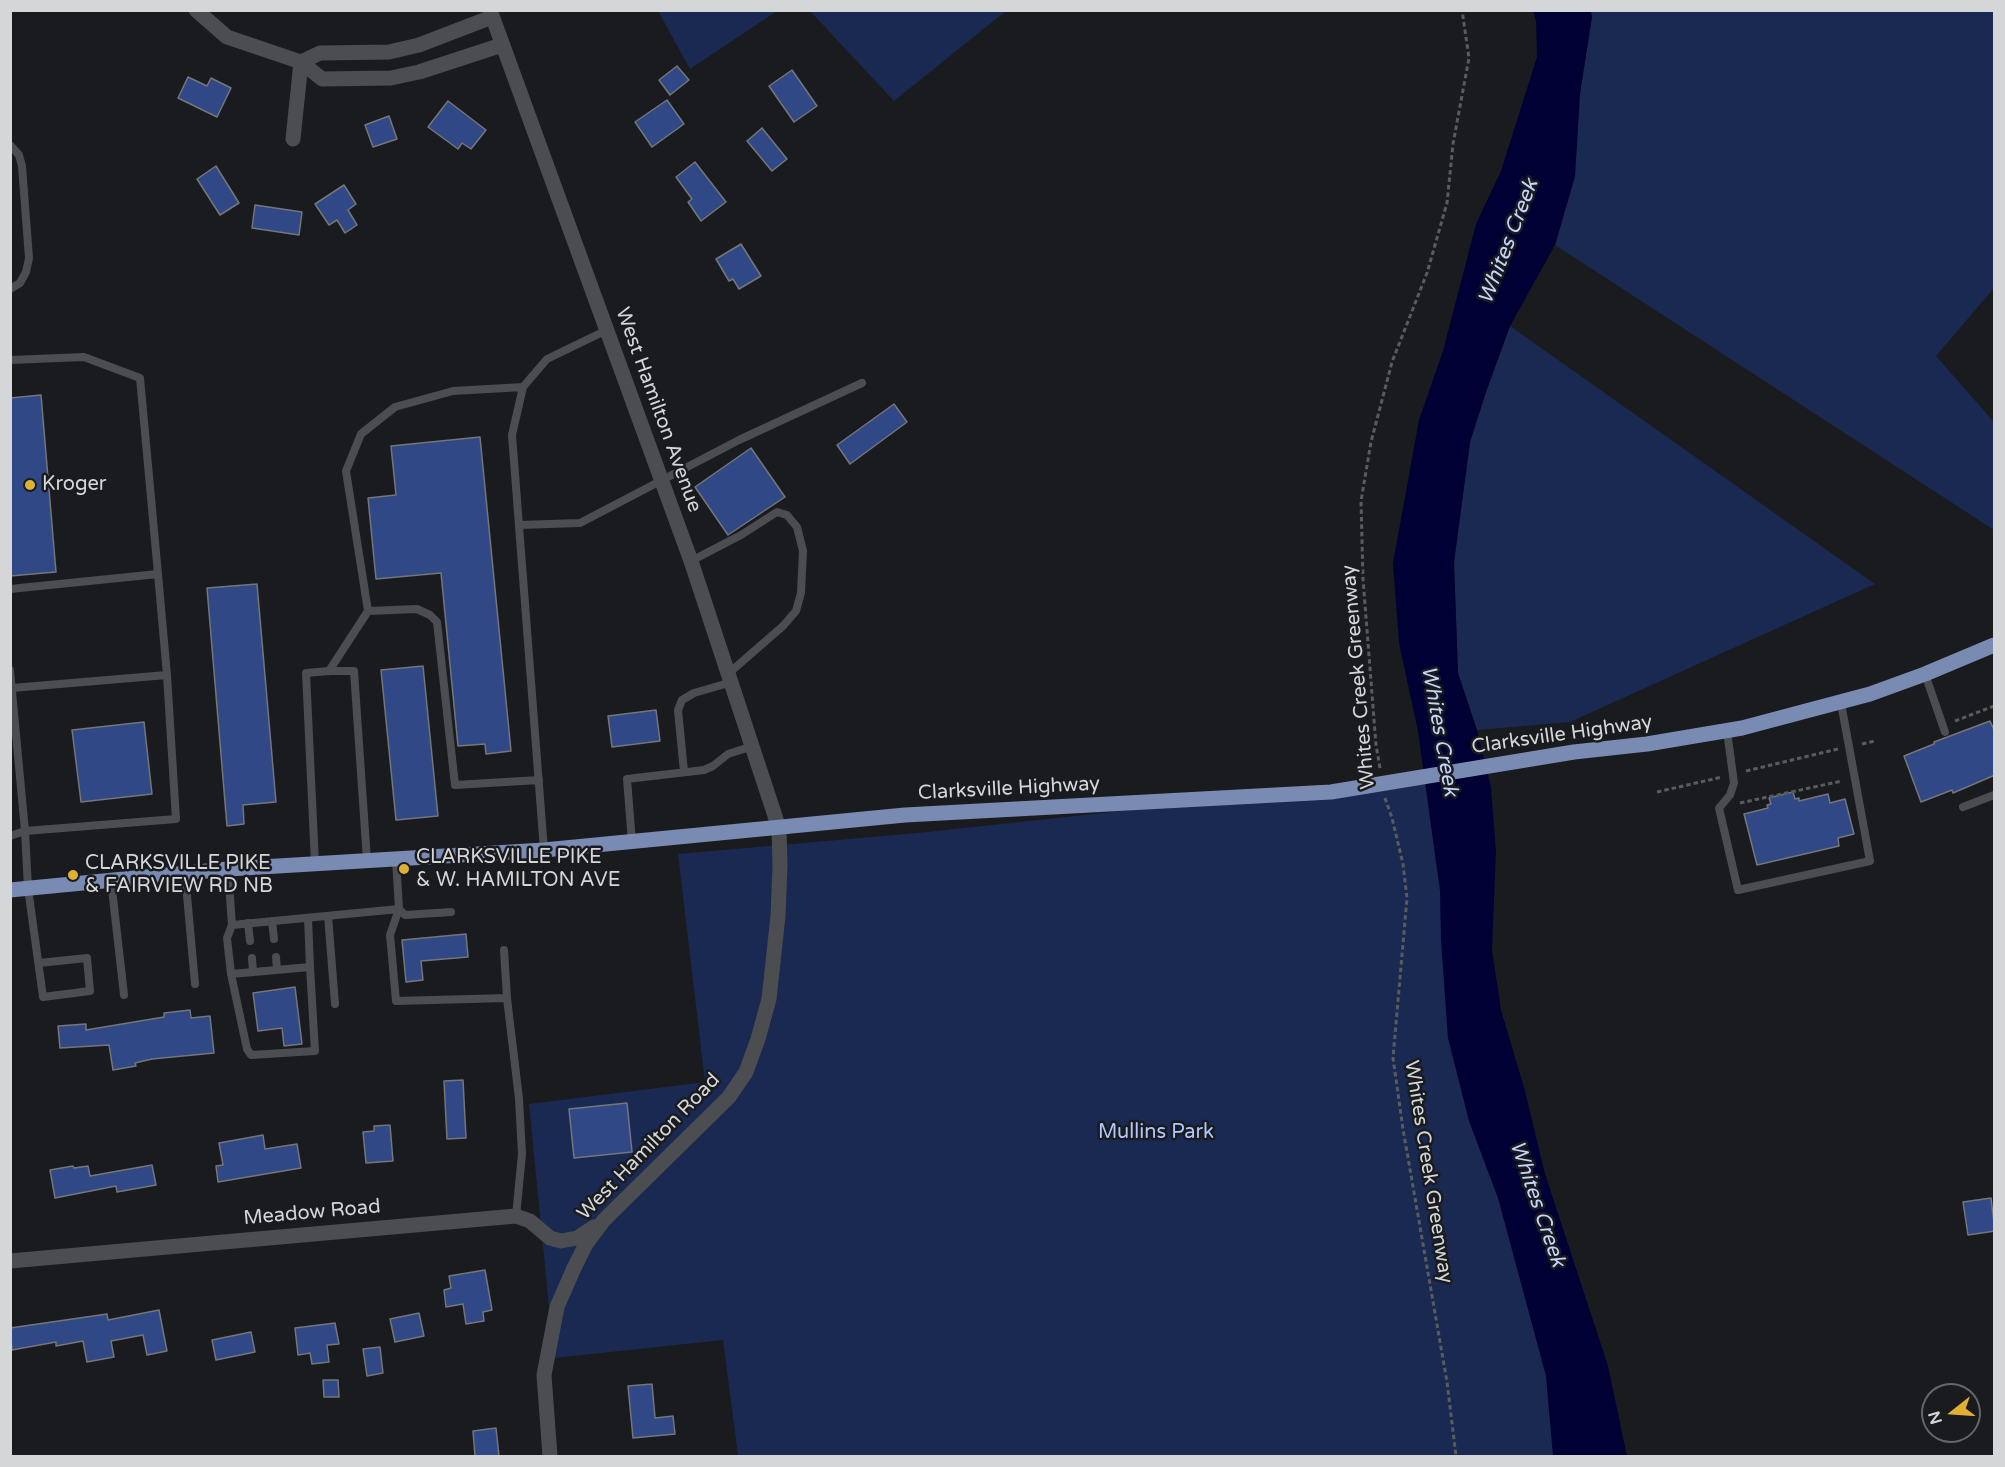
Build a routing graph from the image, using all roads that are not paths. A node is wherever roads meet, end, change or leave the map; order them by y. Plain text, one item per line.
1 (196, 10) edge
2 (491, 14) edge
3 (502, 45) junction
4 (412, 47) junction
5 (301, 62) junction
6 (419, 72) junction
7 (293, 138) dead end
8 (10, 145) edge
9 (10, 289) edge
10 (607, 330) junction
11 (10, 360) edge
12 (862, 383) dead end
13 (523, 387) junction
14 (661, 480) junction
15 (519, 525) junction
16 (691, 561) junction
17 (158, 574) junction
18 (10, 589) edge
19 (368, 611) junction
20 (1995, 645) edge
21 (10, 670) edge
22 (329, 671) junction
23 (1925, 674) junction
24 (167, 675) junction
25 (730, 677) junction
26 (12, 688) junction
27 (1841, 703) junction
28 (1944, 729) road end
29 (1727, 731) junction
30 (753, 746) junction
31 (684, 772) junction
32 (539, 780) junction
33 (1995, 795) edge
34 (1963, 807) dead end
35 (779, 828) junction
36 (25, 831) junction
37 (10, 836) edge
38 (632, 842) junction
39 (544, 850) junction
40 (396, 859) junction
41 (367, 860) junction
42 (315, 863) junction
43 (228, 869) junction
44 (185, 873) junction
45 (111, 880) junction
46 (28, 888) junction
47 (10, 890) edge
48 (399, 909) junction
49 (451, 912) dead end
50 (328, 916) junction
51 (308, 918) junction
52 (272, 921) junction
53 (248, 924) junction
54 (232, 925) junction
55 (274, 939) dead end
56 (250, 941) dead end
57 (504, 950) dead end
58 (276, 957) dead end
59 (252, 958) dead end
60 (39, 963) junction
61 (310, 967) junction
62 (277, 970) junction
63 (253, 972) junction
64 (231, 974) junction
65 (195, 984) dead end
66 (124, 995) dead end
67 (507, 998) junction
68 (335, 1004) dead end
69 (516, 1216) junction
70 (604, 1220) junction
71 (10, 1261) edge
72 (550, 1456) edge

1 - 5 street
2 - 3 street, West Hamilton Avenue
2 - 4 street
3 - 6 street
3 - 10 street, West Hamilton Avenue
4 - 5 street
4 - 6 street
5 - 6 street
5 - 7 street
8 - 9 lane
10 - 13 lane
10 - 14 street, West Hamilton Avenue
11 - 17 lane
12 - 14 lane
13 - 15 lane
13 - 19 lane
14 - 15 lane
14 - 16 street, West Hamilton Avenue
15 - 32 lane
16 - 25 street, West Hamilton Avenue
16 - 25 lane
17 - 18 lane
17 - 24 lane
19 - 22 lane
19 - 32 lane
20 - 23 main road, Clarksville Highway
21 - 26 lane
22 - 41 lane
22 - 42 lane
23 - 27 main road, Clarksville Highway
23 - 28 lane
24 - 26 lane
24 - 36 lane
25 - 30 street, West Hamilton Avenue
25 - 31 lane
26 - 36 lane
27 - 29 main road, Clarksville Highway
27 - 29 lane
29 - 35 main road, Clarksville Highway
30 - 31 lane
30 - 35 street, West Hamilton Avenue
31 - 38 lane
32 - 39 lane
33 - 34 lane
35 - 38 main road, Clarksville Highway
35 - 70 street, West Hamilton Road
36 - 37 lane
36 - 46 lane
38 - 39 main road, Clarksville Highway
39 - 40 main road, Clarksville Highway
40 - 41 main road, Clarksville Highway
40 - 48 lane
41 - 42 main road, Clarksville Highway
42 - 43 main road, Clarksville Highway
43 - 44 main road, Clarksville Highway
43 - 54 lane
44 - 45 main road, Clarksville Highway
44 - 65 lane
45 - 46 main road, Clarksville Highway
45 - 66 lane
46 - 47 main road, Clarksville Highway
46 - 60 lane
48 - 49 lane
48 - 50 lane
48 - 67 lane
50 - 51 lane
50 - 68 lane
51 - 52 lane
51 - 61 lane
52 - 53 lane
52 - 55 lane
53 - 54 lane
53 - 56 lane
54 - 64 lane
57 - 67 lane
58 - 62 lane
59 - 63 lane
60 - 60 lane
61 - 62 lane
61 - 64 lane
62 - 63 lane
63 - 64 lane
67 - 69 lane
69 - 70 street
69 - 71 street, Meadow Road
70 - 72 street, West Hamilton Road

